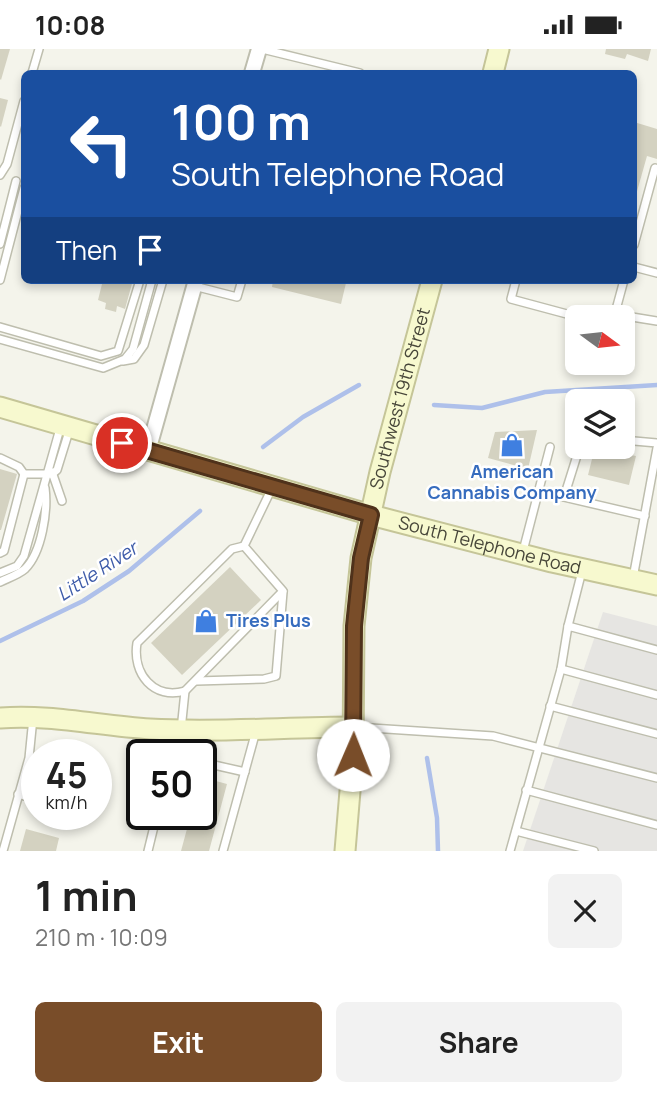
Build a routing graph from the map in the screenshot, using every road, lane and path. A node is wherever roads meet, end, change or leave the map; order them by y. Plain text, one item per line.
1 (39, 49) edge
2 (260, 49) edge
3 (499, 49) edge
4 (328, 64) junction
5 (33, 70) edge
6 (253, 70) edge
7 (327, 70) edge
8 (349, 70) edge
9 (494, 70) edge
10 (21, 112) edge
11 (655, 168) dead end
12 (0, 175) edge
13 (16, 181) dead end
14 (21, 200) edge
15 (637, 234) edge
16 (0, 244) edge
17 (637, 268) edge
18 (657, 273) edge
19 (0, 280) edge
20 (139, 284) edge
21 (151, 284) edge
22 (162, 284) edge
23 (195, 284) edge
24 (198, 284) edge
25 (241, 284) edge
26 (431, 284) edge
27 (515, 284) edge
28 (623, 284) edge
29 (617, 305) edge
30 (565, 314) edge
31 (635, 317) edge
32 (657, 321) edge
33 (0, 327) edge
34 (0, 339) edge
35 (115, 363) junction
36 (0, 407) edge
37 (66, 426) junction
38 (635, 442) edge
39 (657, 446) edge
40 (550, 447) dead end
41 (148, 451) junction
42 (0, 458) edge
43 (576, 459) edge
44 (24, 474) junction
45 (49, 475) junction
46 (45, 484) junction
47 (273, 488) junction
48 (538, 491) junction
49 (564, 497) junction
50 (62, 501) dead end
51 (371, 515) junction
52 (645, 516) junction
53 (244, 546) junction
54 (0, 553) edge
55 (522, 554) junction
56 (583, 567) junction
57 (0, 573) edge
58 (633, 578) junction
59 (0, 582) edge
60 (657, 585) edge
61 (283, 591) junction
62 (568, 626) junction
63 (657, 650) edge
64 (561, 669) junction
65 (197, 681) junction
66 (185, 691) junction
67 (657, 695) edge
68 (550, 706) junction
69 (0, 717) edge
70 (33, 717) junction
71 (354, 727) junction
72 (181, 730) junction
73 (256, 730) junction
74 (657, 734) edge
75 (33, 739) edge
76 (178, 739) edge
77 (537, 746) junction
78 (217, 766) edge
79 (245, 772) junction
80 (657, 778) edge
81 (21, 787) edge
82 (526, 790) junction
83 (18, 794) junction
84 (21, 795) edge
85 (657, 824) edge
86 (153, 830) edge
87 (516, 831) junction
88 (3, 851) edge
89 (148, 851) edge
90 (223, 851) edge
91 (345, 851) edge
92 (510, 851) edge
93 (594, 851) edge

1 - 5 lane
2 - 4 lane
2 - 6 street
3 - 9 main road
4 - 7 lane
4 - 8 lane
10 - 12 lane
11 - 15 lane
13 - 16 lane
14 - 19 lane
17 - 18 lane
20 - 33 lane
21 - 35 lane
22 - 35 lane
23 - 41 street
24 - 25 lane
26 - 51 main road, Southwest 19th Street
27 - 30 lane
28 - 29 lane
31 - 32 lane
34 - 35 lane
36 - 37 main road, South Telephone Road
37 - 41 main road, South Telephone Road
37 - 45 lane
37 - 45 lane
38 - 39 lane
39 - 52 lane
40 - 48 lane
41 - 47 main road, South Telephone Road
42 - 44 lane
43 - 49 lane
44 - 45 lane
44 - 54 lane
45 - 46 lane
45 - 50 lane
46 - 57 lane
46 - 59 lane
47 - 51 main road, South Telephone Road
47 - 53 lane
48 - 49 lane
48 - 55 lane
49 - 52 lane
51 - 55 main road, South Telephone Road
51 - 71 main road, Southwest 19th Street
52 - 58 lane
53 - 61 lane
53 - 66 lane
55 - 56 main road, South Telephone Road
56 - 58 main road, South Telephone Road
56 - 62 lane
58 - 60 main road, South Telephone Road
61 - 65 lane
61 - 65 lane
62 - 63 lane
62 - 64 lane
64 - 67 lane
64 - 68 lane
65 - 66 lane
66 - 72 lane
68 - 74 lane
68 - 77 lane
69 - 70 main road
70 - 72 main road
70 - 75 lane
71 - 73 main road
71 - 77 lane
71 - 91 main road, Southwest 19th Street
72 - 73 main road
72 - 76 lane
73 - 79 lane
77 - 80 lane
77 - 82 lane
78 - 79 lane
79 - 90 lane
81 - 83 lane
82 - 85 lane
82 - 87 lane
83 - 84 lane
83 - 88 lane
86 - 89 lane
87 - 92 lane
87 - 93 lane

